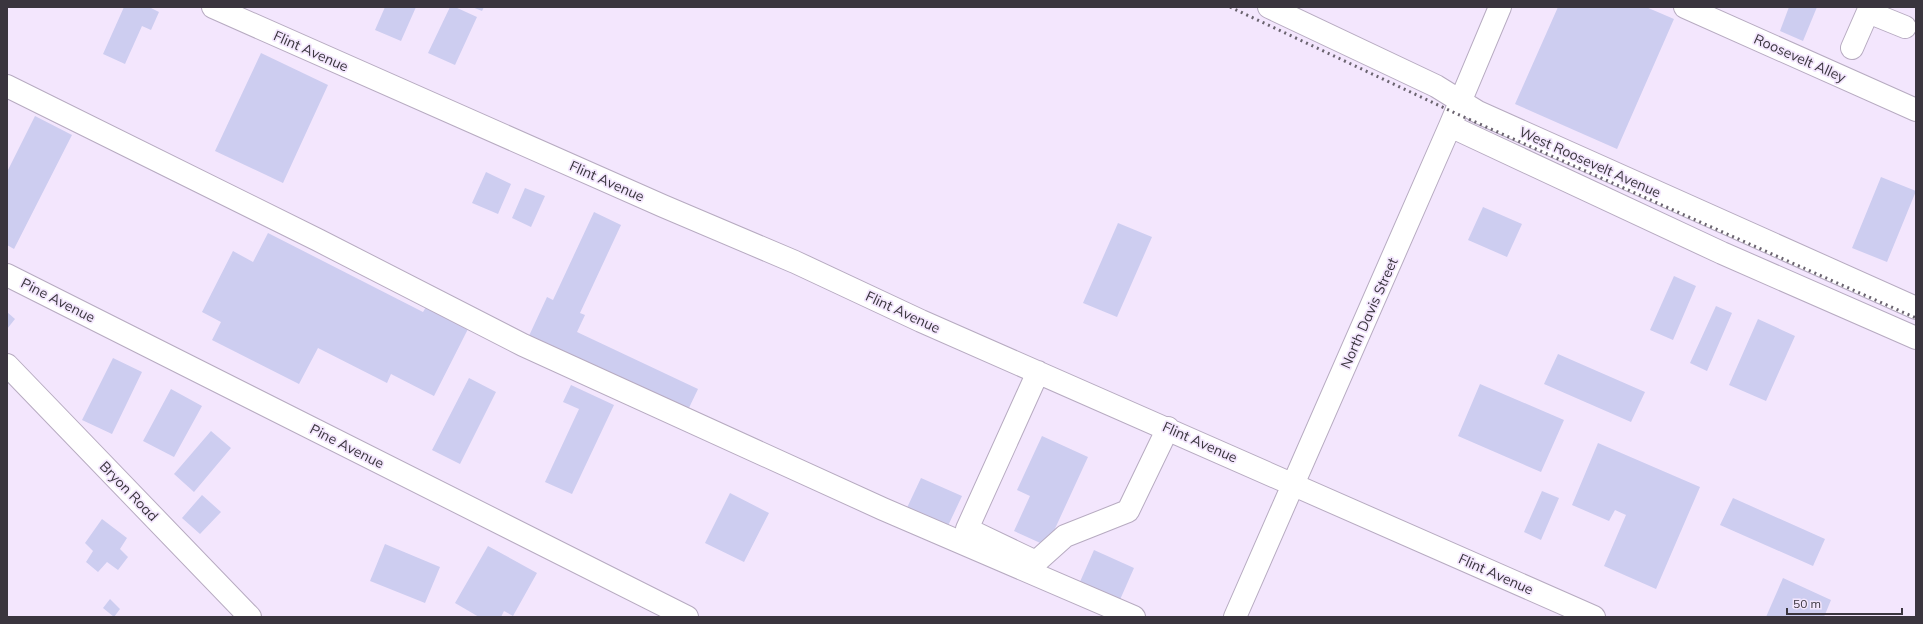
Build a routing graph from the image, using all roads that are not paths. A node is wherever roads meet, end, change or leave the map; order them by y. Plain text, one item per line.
1 (213, 7) edge
2 (1269, 7) edge
3 (1500, 7) edge
4 (1685, 7) edge
5 (1869, 10) edge
6 (1905, 28) dead end
7 (1852, 48) dead end
8 (7, 86) edge
9 (1460, 101) junction
10 (1916, 110) edge
11 (1450, 126) junction
12 (7, 275) edge
13 (1916, 308) edge
14 (1916, 338) edge
15 (7, 365) edge
16 (1038, 372) junction
17 (1168, 428) junction
18 (1292, 484) junction
19 (250, 617) edge
20 (687, 617) edge
21 (1134, 617) edge
22 (1235, 617) edge
23 (1594, 617) edge

1 - 16 street, Flint Avenue
2 - 9 street, West Roosevelt Avenue
3 - 9 street, North Davis Street
4 - 10 street, Roosevelt Alley
5 - 6 street
5 - 7 street
8 - 21 street
9 - 11 street, North Davis Street
9 - 13 street, West Roosevelt Avenue
11 - 14 street, West Roosevelt Avenue
11 - 18 street, North Davis Street
12 - 20 street, Pine Avenue
15 - 19 street, Bryon Road
16 - 17 street, Flint Avenue
16 - 17 street
17 - 18 street, Flint Avenue
18 - 22 street, North Davis Street
18 - 23 street, Flint Avenue

